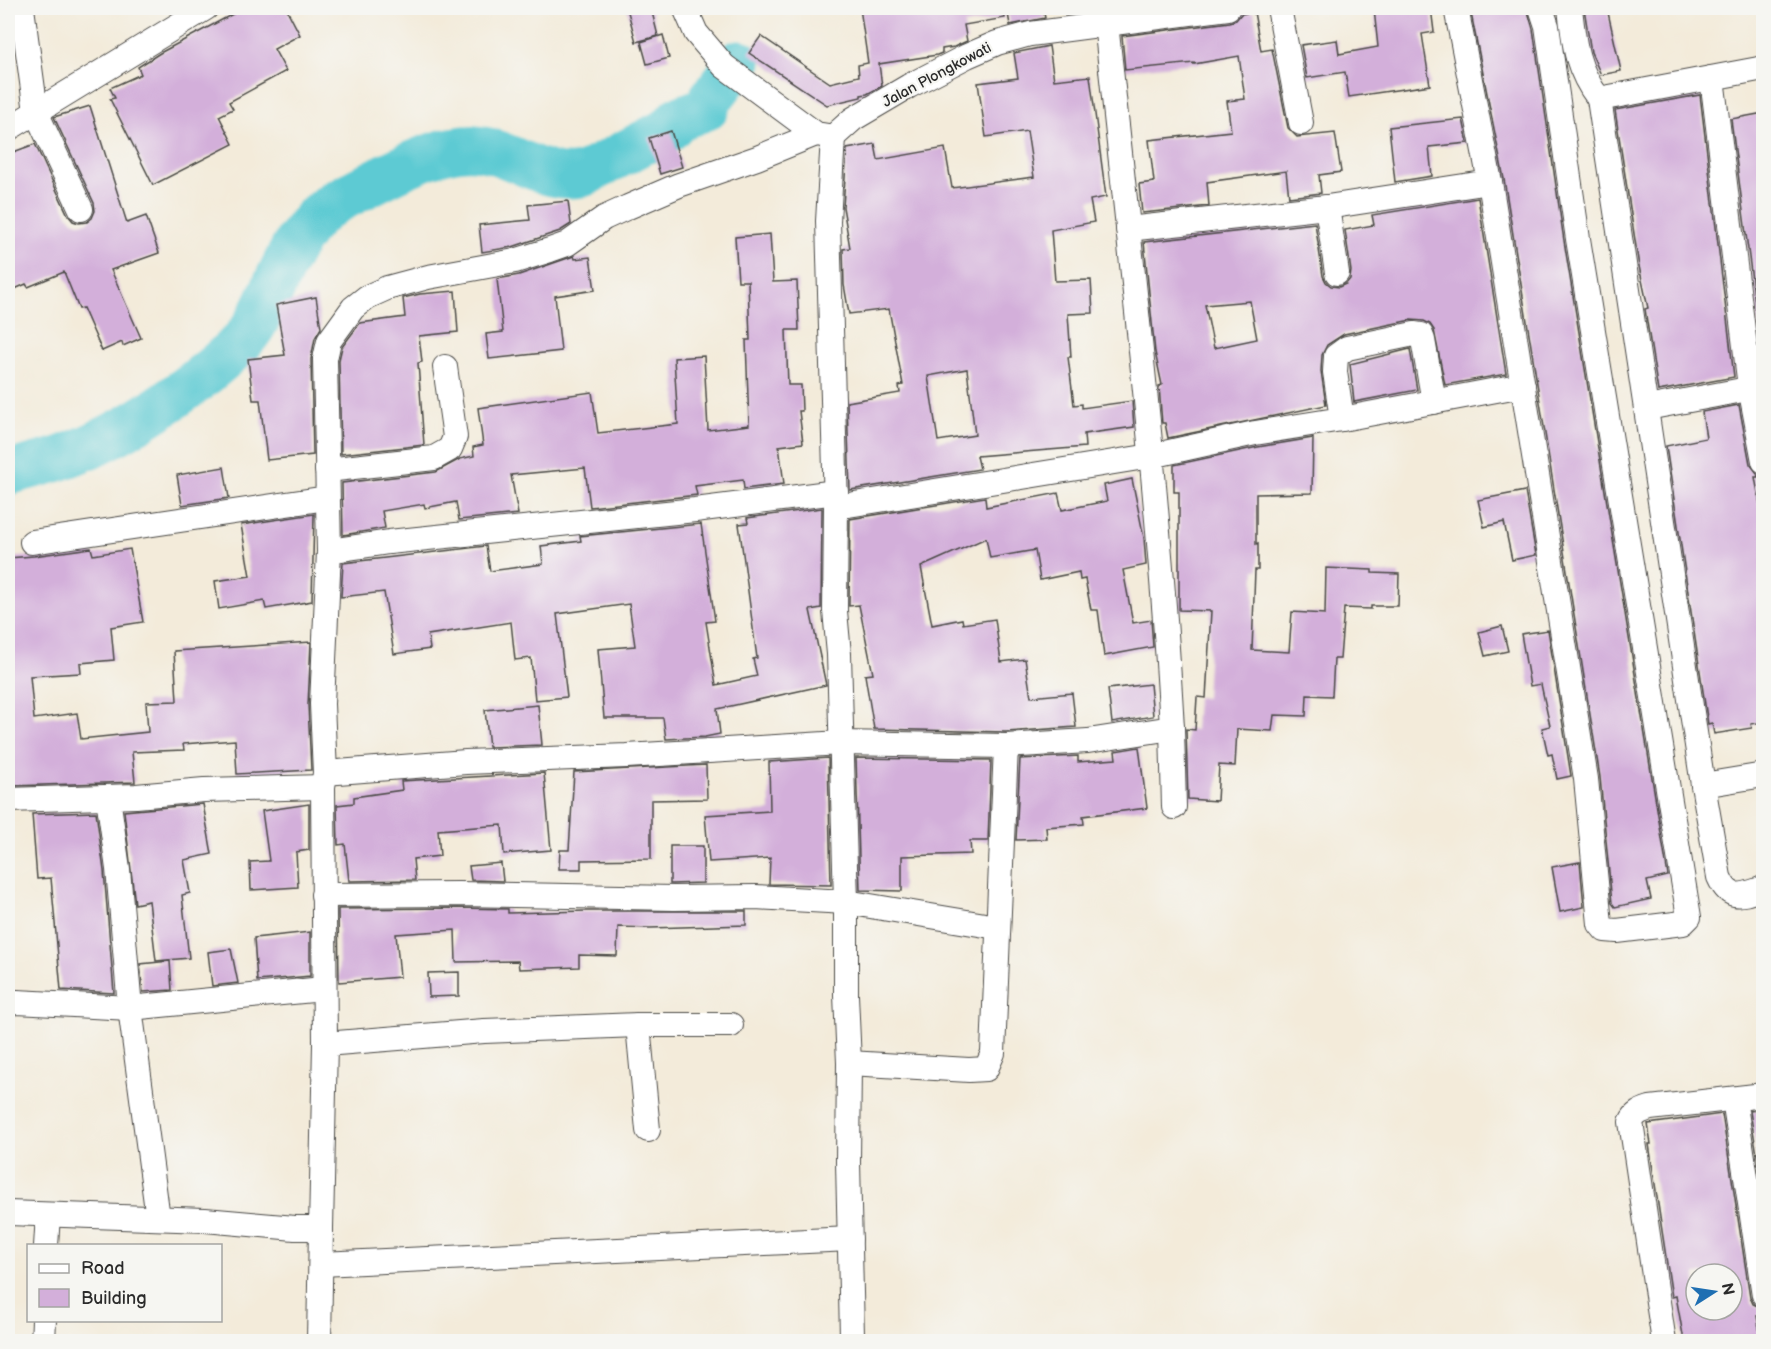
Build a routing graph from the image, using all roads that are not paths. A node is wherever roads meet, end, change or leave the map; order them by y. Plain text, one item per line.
1 (22, 8) edge
2 (206, 8) edge
3 (685, 8) edge
4 (1228, 8) edge
5 (1279, 8) edge
6 (1456, 8) edge
7 (1541, 8) edge
8 (1570, 8) edge
9 (1106, 23) junction
10 (1764, 69) edge
11 (1712, 78) junction
12 (1599, 99) junction
13 (36, 112) junction
14 (1301, 123) dead end
15 (8, 129) edge
16 (825, 135) junction
17 (1490, 182) junction
18 (1327, 207) junction
19 (81, 209) dead end
20 (1128, 229) junction
21 (1337, 273) dead end
22 (445, 367) dead end
23 (1523, 385) junction
24 (1757, 386) edge
25 (1434, 402) junction
26 (1647, 408) junction
27 (1342, 419) junction
28 (1151, 456) junction
29 (1764, 461) edge
30 (327, 470) junction
31 (327, 498) junction
32 (836, 500) junction
33 (32, 542) dead end
34 (329, 551) junction
35 (1172, 728) junction
36 (841, 743) junction
37 (1006, 746) junction
38 (1764, 775) edge
39 (324, 780) junction
40 (1703, 785) junction
41 (108, 797) junction
42 (8, 800) edge
43 (1174, 807) dead end
44 (1764, 888) edge
45 (323, 896) junction
46 (846, 902) junction
47 (997, 927) junction
48 (323, 989) junction
49 (8, 1003) edge
50 (130, 1008) junction
51 (638, 1024) junction
52 (731, 1025) dead end
53 (325, 1044) junction
54 (849, 1063) junction
55 (1764, 1095) edge
56 (1734, 1099) junction
57 (648, 1130) dead end
58 (8, 1213) edge
59 (48, 1215) junction
60 (158, 1218) junction
61 (321, 1228) junction
62 (850, 1239) junction
63 (46, 1244) edge
64 (321, 1264) junction
65 (1764, 1295) edge
66 (44, 1322) edge
67 (852, 1336) dead end
68 (43, 1341) edge
69 (320, 1341) edge
70 (1664, 1341) edge

1 - 13 street
2 - 13 street
3 - 16 street
4 - 9 street, Jalan Plongkowati
5 - 14 street
6 - 17 street
7 - 23 street
8 - 12 street
9 - 16 street, Jalan Plongkowati
9 - 20 street
10 - 11 street
11 - 12 street
11 - 24 street
12 - 26 street
13 - 15 street
13 - 19 street
16 - 30 street, Jalan Plongkowati
16 - 32 street
17 - 18 street
17 - 23 street
18 - 20 street
18 - 21 street
20 - 28 street
22 - 30 street
23 - 25 street
24 - 26 street
24 - 29 street
25 - 27 street
25 - 27 street
26 - 40 street
27 - 28 street
28 - 32 street
28 - 35 street
30 - 31 street, Jalan Plongkowati
31 - 33 street
31 - 34 street, Jalan Plongkowati
32 - 34 street
32 - 36 street
34 - 39 street, Jalan Plongkowati
35 - 37 street
35 - 43 street
36 - 37 street
36 - 39 street
36 - 46 street
37 - 47 street
38 - 40 street
39 - 41 street
39 - 45 street, Jalan Plongkowati
40 - 44 street
41 - 42 street
41 - 50 street
45 - 46 street
45 - 48 street, Jalan Plongkowati
46 - 47 street
46 - 54 street
47 - 54 street
48 - 50 street
48 - 53 street, Jalan Plongkowati
49 - 50 street
50 - 60 street
51 - 52 street
51 - 53 street
51 - 57 street
53 - 61 street, Jalan Plongkowati
54 - 62 street
55 - 56 street
56 - 65 street
56 - 70 street
58 - 59 street
59 - 60 street
59 - 63 street
60 - 61 street
61 - 64 street, Jalan Plongkowati
62 - 64 street
62 - 67 street
64 - 69 street, Jalan Plongkowati
66 - 68 street

